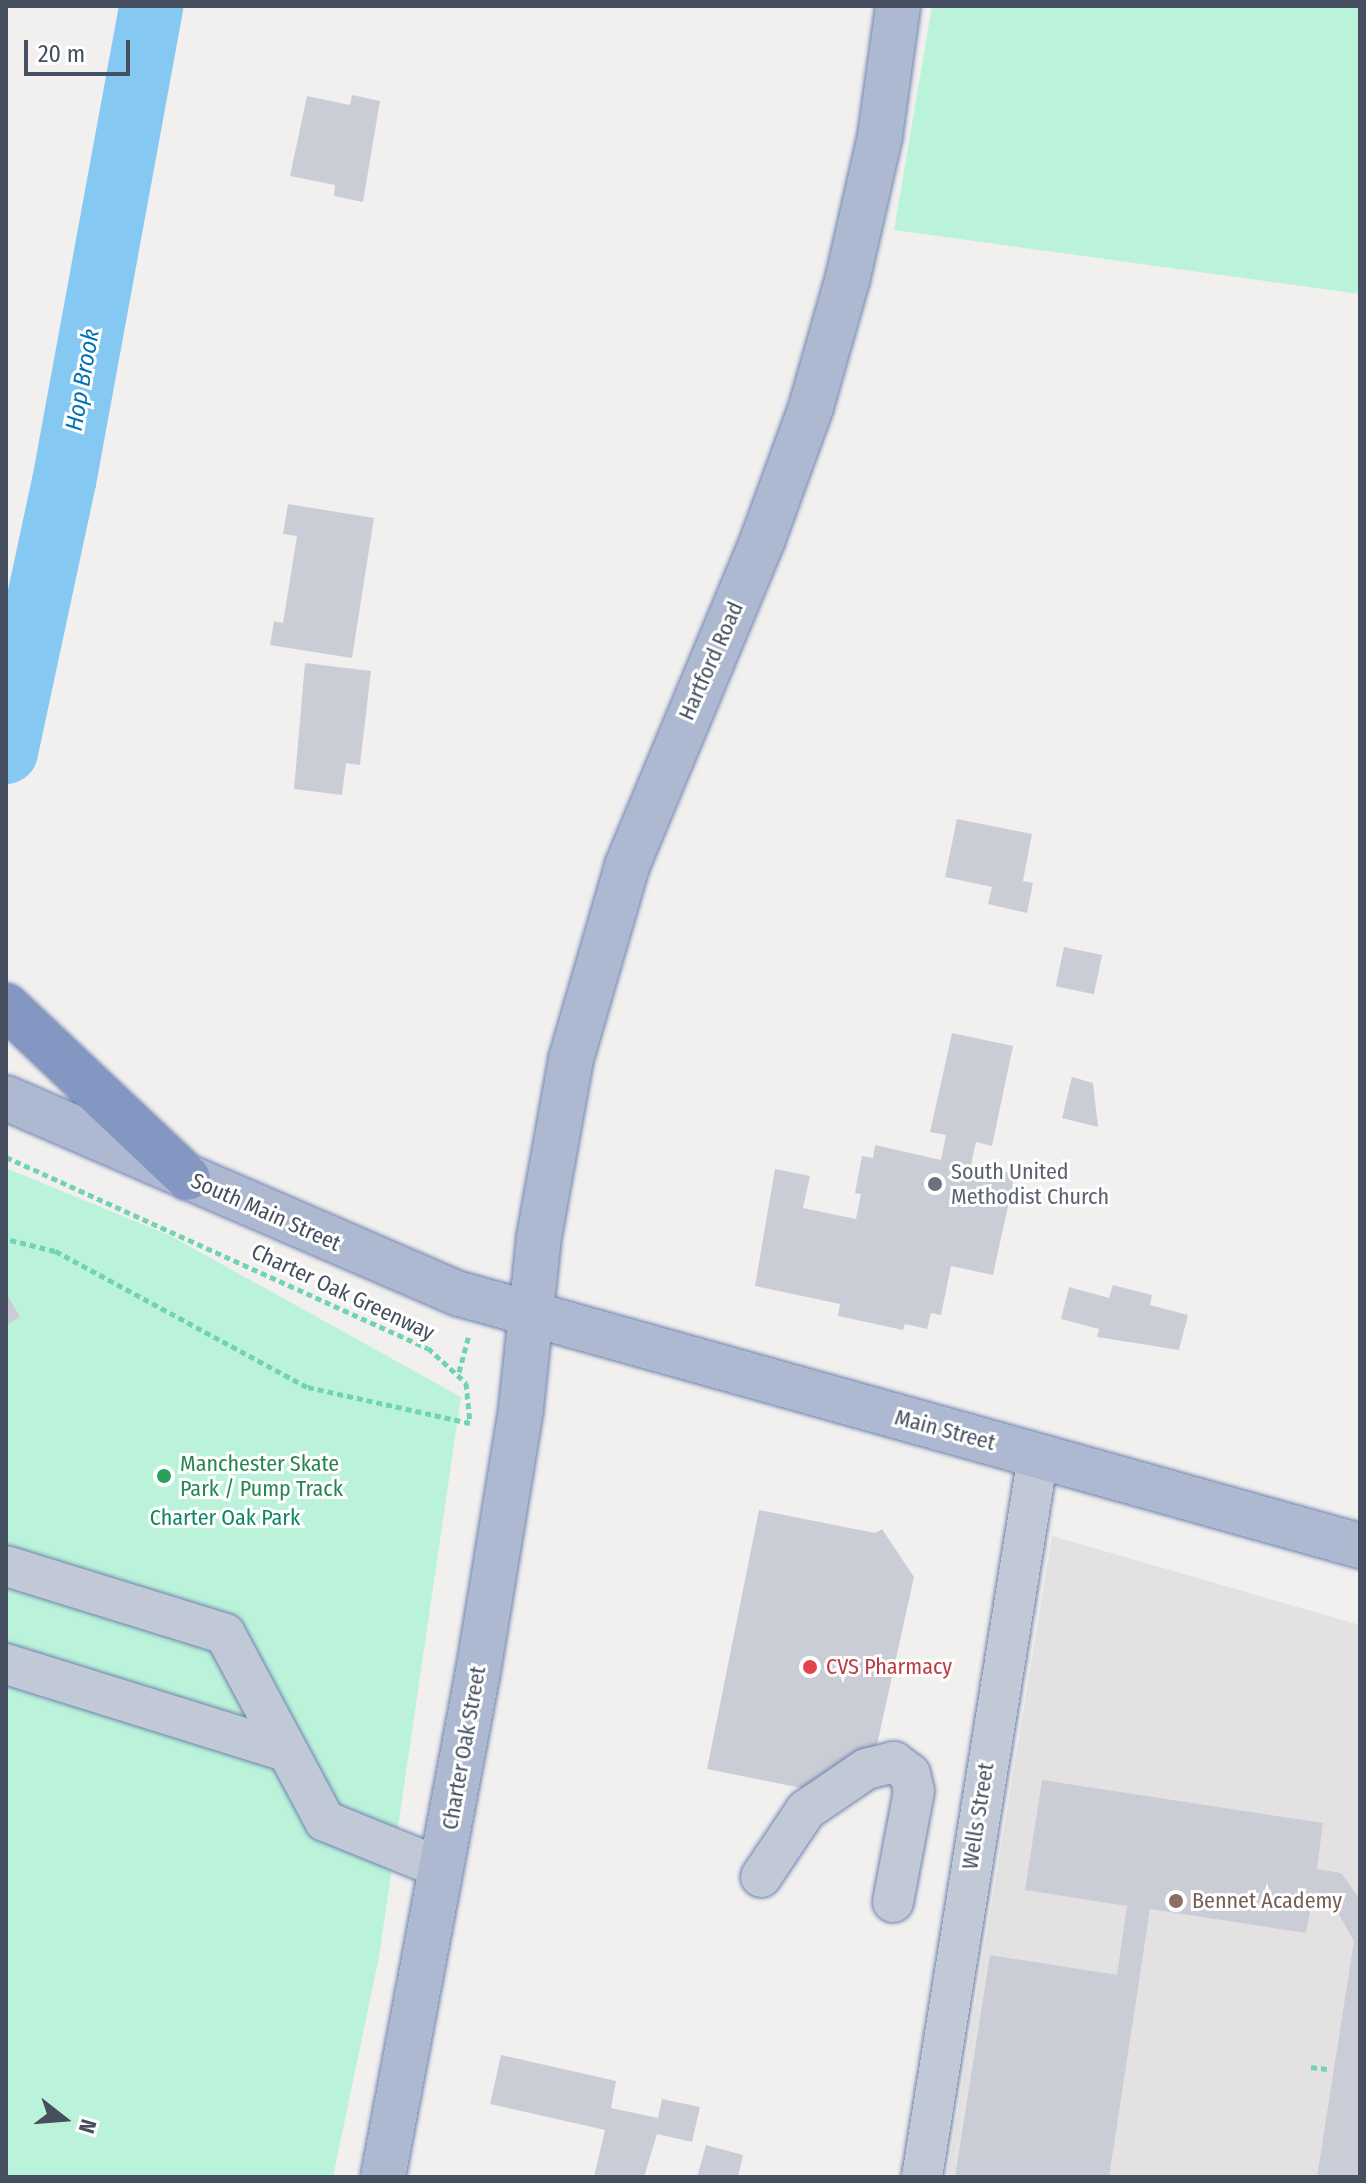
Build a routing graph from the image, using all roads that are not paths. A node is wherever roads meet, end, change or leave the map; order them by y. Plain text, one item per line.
1 (898, 6) edge
2 (6, 1006) edge
3 (6, 1098) edge
4 (188, 1178) junction
5 (530, 1316) junction
6 (1038, 1456) junction
7 (1360, 1546) edge
8 (6, 1566) edge
9 (6, 1664) edge
10 (286, 1751) junction
11 (443, 1869) junction
12 (761, 1877) dead end
13 (893, 1902) dead end
14 (383, 2177) edge
15 (922, 2177) edge

1 - 5 main road, Hartford Road
2 - 4 highway
3 - 4 main road, South Main Street
4 - 5 main road, South Main Street
5 - 6 main road, Main Street
5 - 11 main road, Charter Oak Street
6 - 7 main road, Main Street
6 - 15 street, Wells Street
8 - 10 street
9 - 10 street
10 - 11 street
11 - 14 main road, Charter Oak Street
12 - 13 street

